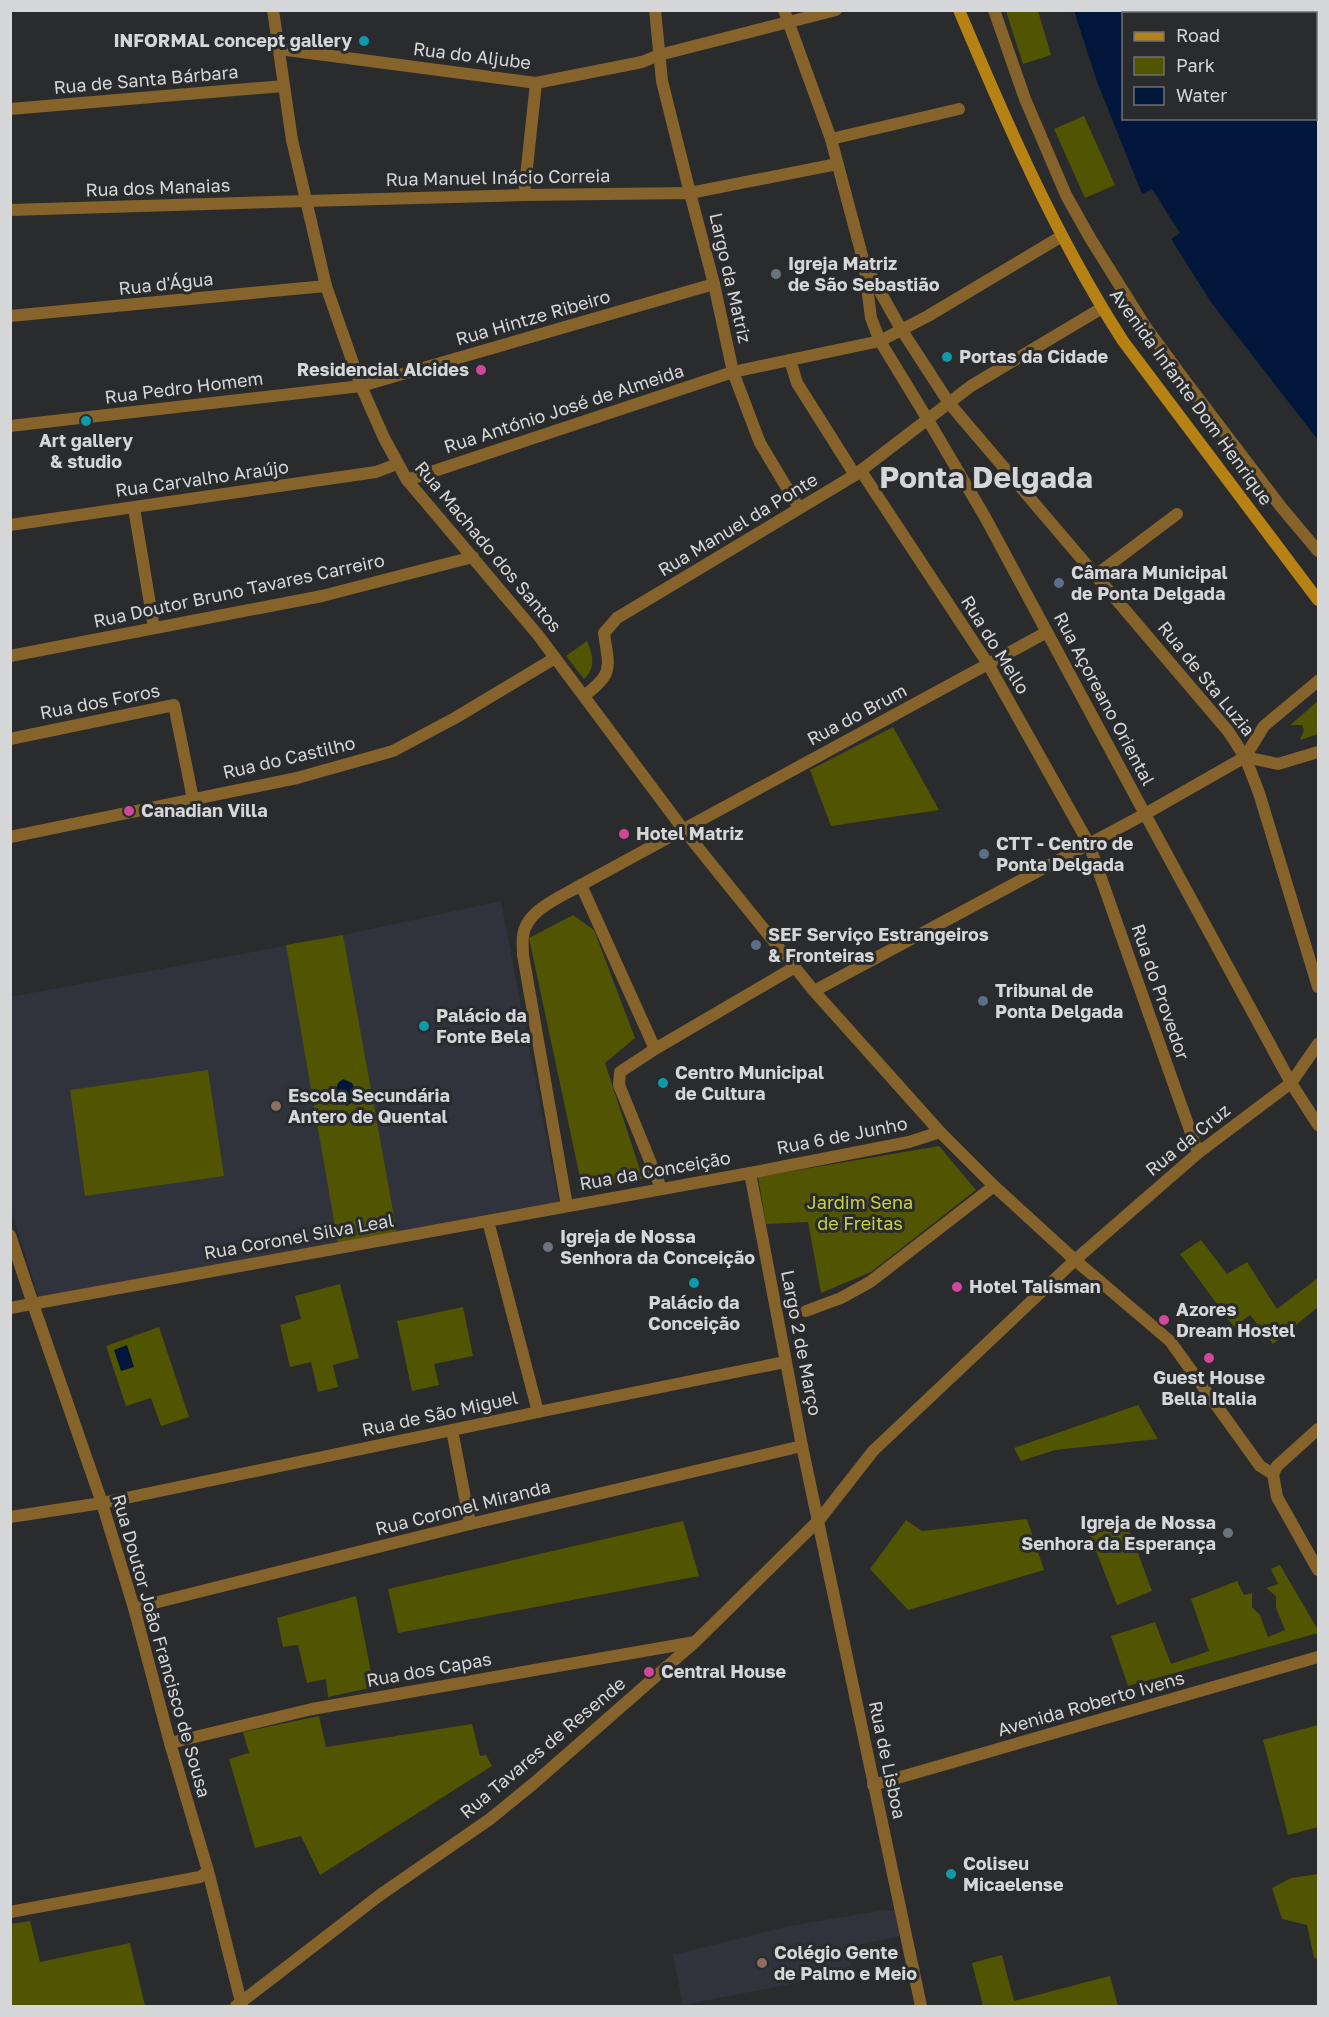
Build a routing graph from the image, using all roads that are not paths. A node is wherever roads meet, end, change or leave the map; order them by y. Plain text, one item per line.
1 (273, 10) edge
2 (655, 10) edge
3 (784, 10) edge
4 (836, 10) edge
5 (959, 10) edge
6 (994, 10) edge
7 (789, 23) junction
8 (279, 49) junction
9 (659, 55) junction
10 (536, 83) junction
11 (284, 86) junction
12 (10, 109) edge
13 (959, 109) dead end
14 (831, 139) junction
15 (837, 164) junction
16 (690, 192) junction
17 (524, 195) junction
18 (306, 201) junction
19 (10, 210) edge
20 (1062, 236) junction
21 (864, 263) junction
22 (714, 284) junction
23 (326, 286) junction
24 (1102, 308) junction
25 (12, 316) edge
26 (901, 329) junction
27 (10, 330) edge
28 (880, 341) junction
29 (790, 360) junction
30 (733, 372) junction
31 (361, 386) junction
32 (949, 403) junction
33 (928, 420) junction
34 (10, 426) edge
35 (397, 464) junction
36 (858, 473) junction
37 (407, 480) junction
38 (134, 508) junction
39 (799, 508) junction
40 (1177, 513) dead end
41 (10, 525) edge
42 (1318, 551) edge
43 (473, 557) junction
44 (1096, 575) junction
45 (1318, 600) edge
46 (154, 628) junction
47 (1047, 632) junction
48 (10, 656) edge
49 (555, 657) junction
50 (988, 664) junction
51 (1318, 681) edge
52 (585, 695) junction
53 (10, 739) edge
54 (1318, 752) edge
55 (1245, 757) junction
56 (193, 799) junction
57 (1145, 814) junction
58 (683, 829) junction
59 (10, 837) edge
60 (1089, 844) junction
61 (581, 885) junction
62 (795, 967) junction
63 (1318, 987) edge
64 (814, 991) junction
65 (1318, 1044) edge
66 (656, 1049) junction
67 (1291, 1083) junction
68 (1318, 1125) edge
69 (940, 1132) junction
70 (1198, 1153) junction
71 (750, 1173) junction
72 (994, 1186) junction
73 (661, 1188) junction
74 (567, 1206) junction
75 (488, 1221) junction
76 (10, 1235) edge
77 (1076, 1260) junction
78 (35, 1304) junction
79 (10, 1308) edge
80 (806, 1311) dead end
81 (785, 1362) junction
82 (538, 1412) junction
83 (1318, 1429) edge
84 (452, 1430) junction
85 (802, 1446) junction
86 (1273, 1474) junction
87 (102, 1503) junction
88 (10, 1517) edge
89 (819, 1520) junction
90 (470, 1524) junction
91 (1318, 1570) edge
92 (134, 1608) junction
93 (695, 1642) junction
94 (1318, 1657) edge
95 (170, 1743) junction
96 (873, 1785) junction
97 (208, 1871) junction
98 (10, 1912) edge
99 (240, 2005) edge
100 (921, 2007) edge

1 - 8 street, Rua Machado dos Santos
2 - 9 street
3 - 7 street
4 - 7 street, Rua do Aljube
5 - 20 main road, Avenida Infante Dom Henrique
6 - 42 street, Avenida Infante Dom Henrique
7 - 9 street, Rua do Aljube
7 - 14 street
8 - 10 street, Rua do Aljube
8 - 11 street, Rua Machado dos Santos
9 - 10 street, Rua do Aljube
9 - 16 street
10 - 17 street
11 - 12 street, Rua de Santa Bárbara
11 - 18 street, Rua Machado dos Santos
13 - 14 street
14 - 15 street
15 - 16 street, Largo da Matriz
15 - 21 street
16 - 17 street, Rua Manuel Inácio Correia
16 - 22 street, Largo da Matriz
17 - 18 street, Rua Manuel Inácio Correia
18 - 19 street, Rua dos Manaias
18 - 23 street, Rua Machado dos Santos
20 - 24 main road, Avenida Infante Dom Henrique
20 - 26 street, Largo da Matriz
21 - 26 street
21 - 28 street
22 - 30 street, Largo da Matriz
22 - 31 street, Rua Hintze Ribeiro
23 - 25 street, Rua d'Água
23 - 31 street, Rua Machado dos Santos
24 - 32 street, Rua Manuel da Ponte
24 - 45 main road, Avenida Infante Dom Henrique
25 - 27 street
26 - 28 street, Largo da Matriz
26 - 32 street, Rua de Sta Luzia
28 - 29 street, Largo da Matriz
28 - 33 street, Rua Açoreano Oriental
29 - 30 street, Largo da Matriz
29 - 36 street, Rua do Mello
30 - 37 street, Rua António José de Almeida
30 - 39 street
31 - 34 street, Rua Pedro Homem
31 - 35 street, Rua Machado dos Santos
32 - 33 street, Rua Manuel da Ponte
32 - 44 street, Rua de Sta Luzia
33 - 36 street, Rua Manuel da Ponte
33 - 47 street, Rua Açoreano Oriental
35 - 37 street, Rua Machado dos Santos
35 - 38 street, Rua Carvalho Araújo
36 - 39 street, Rua Manuel da Ponte
36 - 50 street, Rua do Mello
37 - 43 street, Rua Machado dos Santos
38 - 41 street, Rua Carvalho Araújo
38 - 46 street
39 - 52 street, Rua Manuel da Ponte
40 - 44 street
43 - 46 street, Rua Doutor Bruno Tavares Carreiro
43 - 49 street, Rua Machado dos Santos
44 - 55 street, Rua de Sta Luzia
46 - 48 street, Rua Doutor Bruno Tavares Carreiro
47 - 50 street, Rua do Brum
47 - 57 street, Rua Açoreano Oriental
49 - 52 street, Rua Machado dos Santos
49 - 56 street, Rua do Castilho
50 - 58 street, Rua do Brum
50 - 60 street, Rua do Mello
51 - 55 street
52 - 58 street, Rua Machado dos Santos
53 - 56 street, Rua dos Foros
54 - 55 street
55 - 57 street
55 - 63 street, Rua de Sta Luzia
56 - 59 street, Rua do Castilho
57 - 60 street
57 - 67 street, Rua Açoreano Oriental
58 - 61 street, Rua do Brum
58 - 62 street, Rua Machado dos Santos
60 - 64 street
60 - 70 street, Rua do Provedor
61 - 66 street
61 - 74 street, Rua do Brum
62 - 64 street, Rua Machado dos Santos
62 - 66 street
64 - 69 street, Rua Machado dos Santos
65 - 67 street, Rua da Cruz
66 - 73 street
67 - 68 street, Rua Açoreano Oriental
67 - 70 street, Rua da Cruz
69 - 71 street, Rua 6 de Junho
69 - 72 street, Rua Machado dos Santos
70 - 77 street, Rua da Cruz
71 - 73 street, Rua da Conceição
71 - 81 street, Largo 2 de Março
72 - 77 street, Rua Machado dos Santos
72 - 80 street
73 - 74 street, Rua da Conceição
74 - 75 street, Rua Coronel Silva Leal
75 - 78 street, Rua Coronel Silva Leal
75 - 82 street
76 - 78 street, Rua Doutor João Francisco de Sousa
77 - 86 street, Rua Machado dos Santos
77 - 89 street, Rua da Cruz
78 - 79 street, Rua Coronel Silva Leal
78 - 87 street, Rua Doutor João Francisco de Sousa
81 - 82 street, Rua de São Miguel
81 - 85 street, Largo 2 de Março
82 - 84 street, Rua de São Miguel
83 - 86 street
84 - 87 street, Rua de São Miguel
84 - 90 street
85 - 89 street, Largo 2 de Março
85 - 90 street, Rua Coronel Miranda
86 - 91 street
87 - 88 street, Rua de São Miguel
87 - 92 street, Rua Doutor João Francisco de Sousa
89 - 93 street, Rua Tavares de Resende
89 - 96 street, Rua de Lisboa
90 - 92 street, Rua Coronel Miranda
92 - 95 street, Rua Doutor João Francisco de Sousa
93 - 95 street, Rua dos Capas
93 - 99 street, Rua Tavares de Resende
94 - 96 street, Avenida Roberto Ivens
95 - 97 street, Rua Doutor João Francisco de Sousa
96 - 100 street, Rua de Lisboa
97 - 98 street
97 - 99 street, Rua Doutor João Francisco de Sousa

